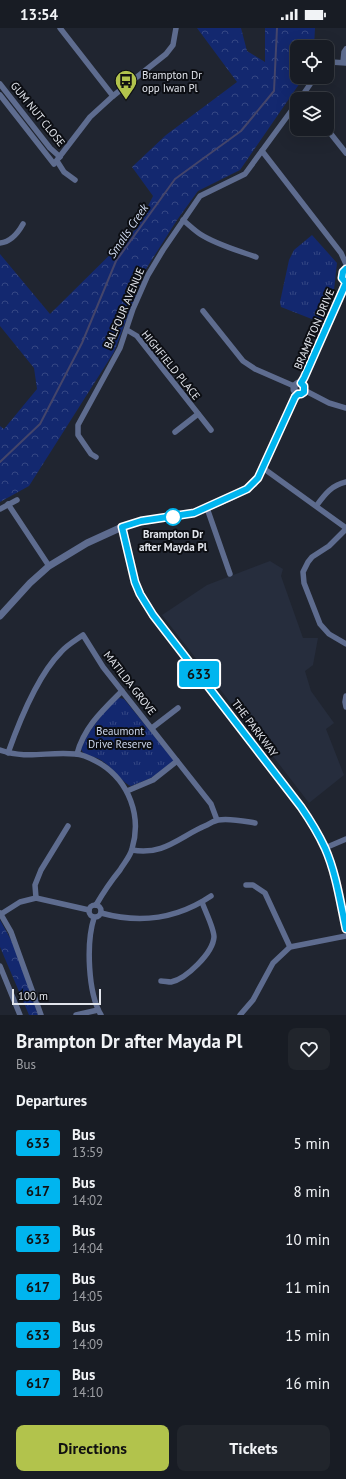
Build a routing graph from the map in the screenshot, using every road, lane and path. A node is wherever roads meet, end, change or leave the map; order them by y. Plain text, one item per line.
1 (60, 28) edge
2 (176, 28) edge
3 (346, 49) edge
4 (344, 62) edge
5 (0, 84) edge
6 (0, 96) edge
7 (113, 96) junction
8 (290, 113) edge
9 (333, 136) edge
10 (262, 151) junction
11 (346, 153) edge
12 (57, 160) junction
13 (75, 180) dead end
14 (183, 220) junction
15 (23, 224) dead end
16 (0, 243) edge
17 (256, 256) dead end
18 (346, 264) edge
19 (346, 269) edge
20 (346, 283) edge
21 (203, 311) dead end
22 (127, 330) junction
23 (298, 384) junction
24 (301, 392) junction
25 (346, 408) edge
26 (198, 414) junction
27 (211, 430) dead end
28 (175, 432) dead end
29 (96, 457) dead end
30 (263, 468) junction
31 (346, 482) edge
32 (17, 500) dead end
33 (8, 504) junction
34 (317, 505) junction
35 (207, 508) junction
36 (0, 509) edge
37 (122, 527) junction
38 (346, 528) edge
39 (48, 566) junction
40 (230, 574) dead end
41 (0, 616) edge
42 (346, 644) edge
43 (122, 691) junction
44 (346, 696) edge
45 (346, 707) edge
46 (178, 708) dead end
47 (152, 728) junction
48 (0, 750) edge
49 (8, 753) junction
50 (77, 754) junction
51 (177, 761) junction
52 (127, 791) junction
53 (217, 820) junction
54 (255, 823) dead end
55 (68, 826) dead end
56 (346, 839) edge
57 (325, 848) junction
58 (132, 850) junction
59 (246, 885) dead end
60 (211, 896) dead end
61 (36, 898) junction
62 (202, 902) junction
63 (96, 905) junction
64 (88, 910) junction
65 (0, 913) edge
66 (101, 913) junction
67 (94, 918) junction
68 (346, 929) edge
69 (346, 936) edge
70 (290, 947) junction
71 (1, 970) edge
72 (161, 981) dead end
73 (100, 1012) edge
74 (20, 1015) edge
75 (41, 1015) edge
76 (76, 1015) edge
77 (240, 1015) edge

1 - 7 street
2 - 7 street
3 - 4 street
5 - 12 street, GUM NUT CLOSE
6 - 12 street, GUM NUT CLOSE
7 - 12 street
8 - 10 street, BALFOUR AVENUE
9 - 11 street
10 - 14 street, BALFOUR AVENUE
10 - 18 street
12 - 13 street, GUM NUT CLOSE
14 - 17 street
14 - 22 street, BALFOUR AVENUE
15 - 16 street
19 - 20 street
20 - 23 street, BRAMPTON DRIVE
21 - 23 street
22 - 26 street, HIGHFIELD PLACE
22 - 29 street, BALFOUR AVENUE
23 - 24 street
24 - 25 street
24 - 30 street
26 - 27 street, HIGHFIELD PLACE
26 - 28 street, HIGHFIELD PLACE
30 - 34 street
30 - 35 street
31 - 34 street
32 - 33 street
33 - 36 street
33 - 39 street
34 - 38 street
35 - 37 street
35 - 40 street
37 - 39 street
37 - 57 street, THE PARKWAY
38 - 42 street
39 - 41 street
43 - 47 street, MATILDA GROVE
43 - 49 street, MATILDA GROVE
43 - 50 street
44 - 45 street
46 - 47 street
47 - 51 street, MATILDA GROVE
48 - 49 street
49 - 50 street
50 - 52 street
51 - 52 street
51 - 53 street, MATILDA GROVE
52 - 58 street
53 - 54 street
53 - 58 street
55 - 61 street
56 - 57 street
57 - 68 street, THE PARKWAY
58 - 63 street
59 - 70 street
60 - 62 street
61 - 64 street
61 - 65 street
62 - 66 street
62 - 72 street
63 - 64 street
63 - 66 street
64 - 67 street
65 - 75 street
66 - 67 street
67 - 73 street
69 - 70 street
70 - 77 street
71 - 74 street
73 - 76 street

